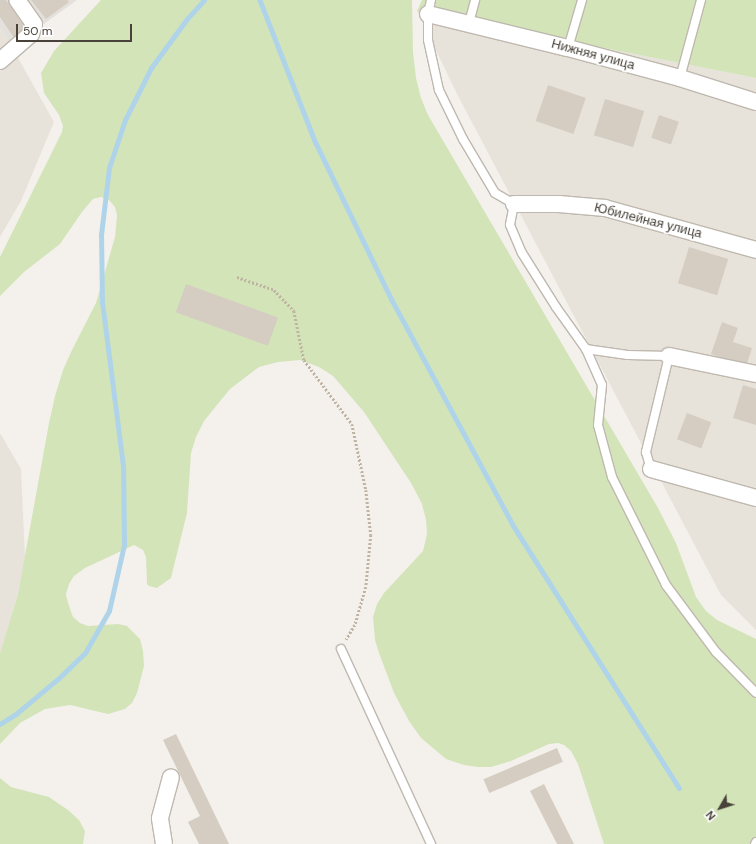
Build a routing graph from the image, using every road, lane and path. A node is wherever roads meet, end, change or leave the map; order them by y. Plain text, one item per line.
1 (17, 0) edge
2 (475, 0) edge
3 (582, 0) edge
4 (701, 0) edge
5 (430, 7) edge
6 (469, 23) junction
7 (568, 48) junction
8 (0, 61) edge
9 (680, 78) junction
10 (756, 102) edge
11 (514, 204) junction
12 (756, 250) edge
13 (237, 277) dead end
14 (586, 349) junction
15 (669, 356) junction
16 (756, 374) edge
17 (651, 468) joint
18 (756, 498) edge
19 (341, 649) joint
20 (756, 693) edge
21 (171, 777) dead end
22 (164, 844) edge
23 (431, 844) edge

1 - 8 street
2 - 6 lane
3 - 7 lane
4 - 9 lane
5 - 6 street, Нижняя улица
5 - 11 lane
6 - 7 street, Нижняя улица
7 - 9 street, Нижняя улица
9 - 10 street, Нижняя улица
11 - 12 street, Юбилейная улица
11 - 14 lane
13 - 19 path
14 - 15 lane
14 - 20 lane
15 - 16 street
15 - 17 lane
17 - 18 street
19 - 23 lane
21 - 22 street

